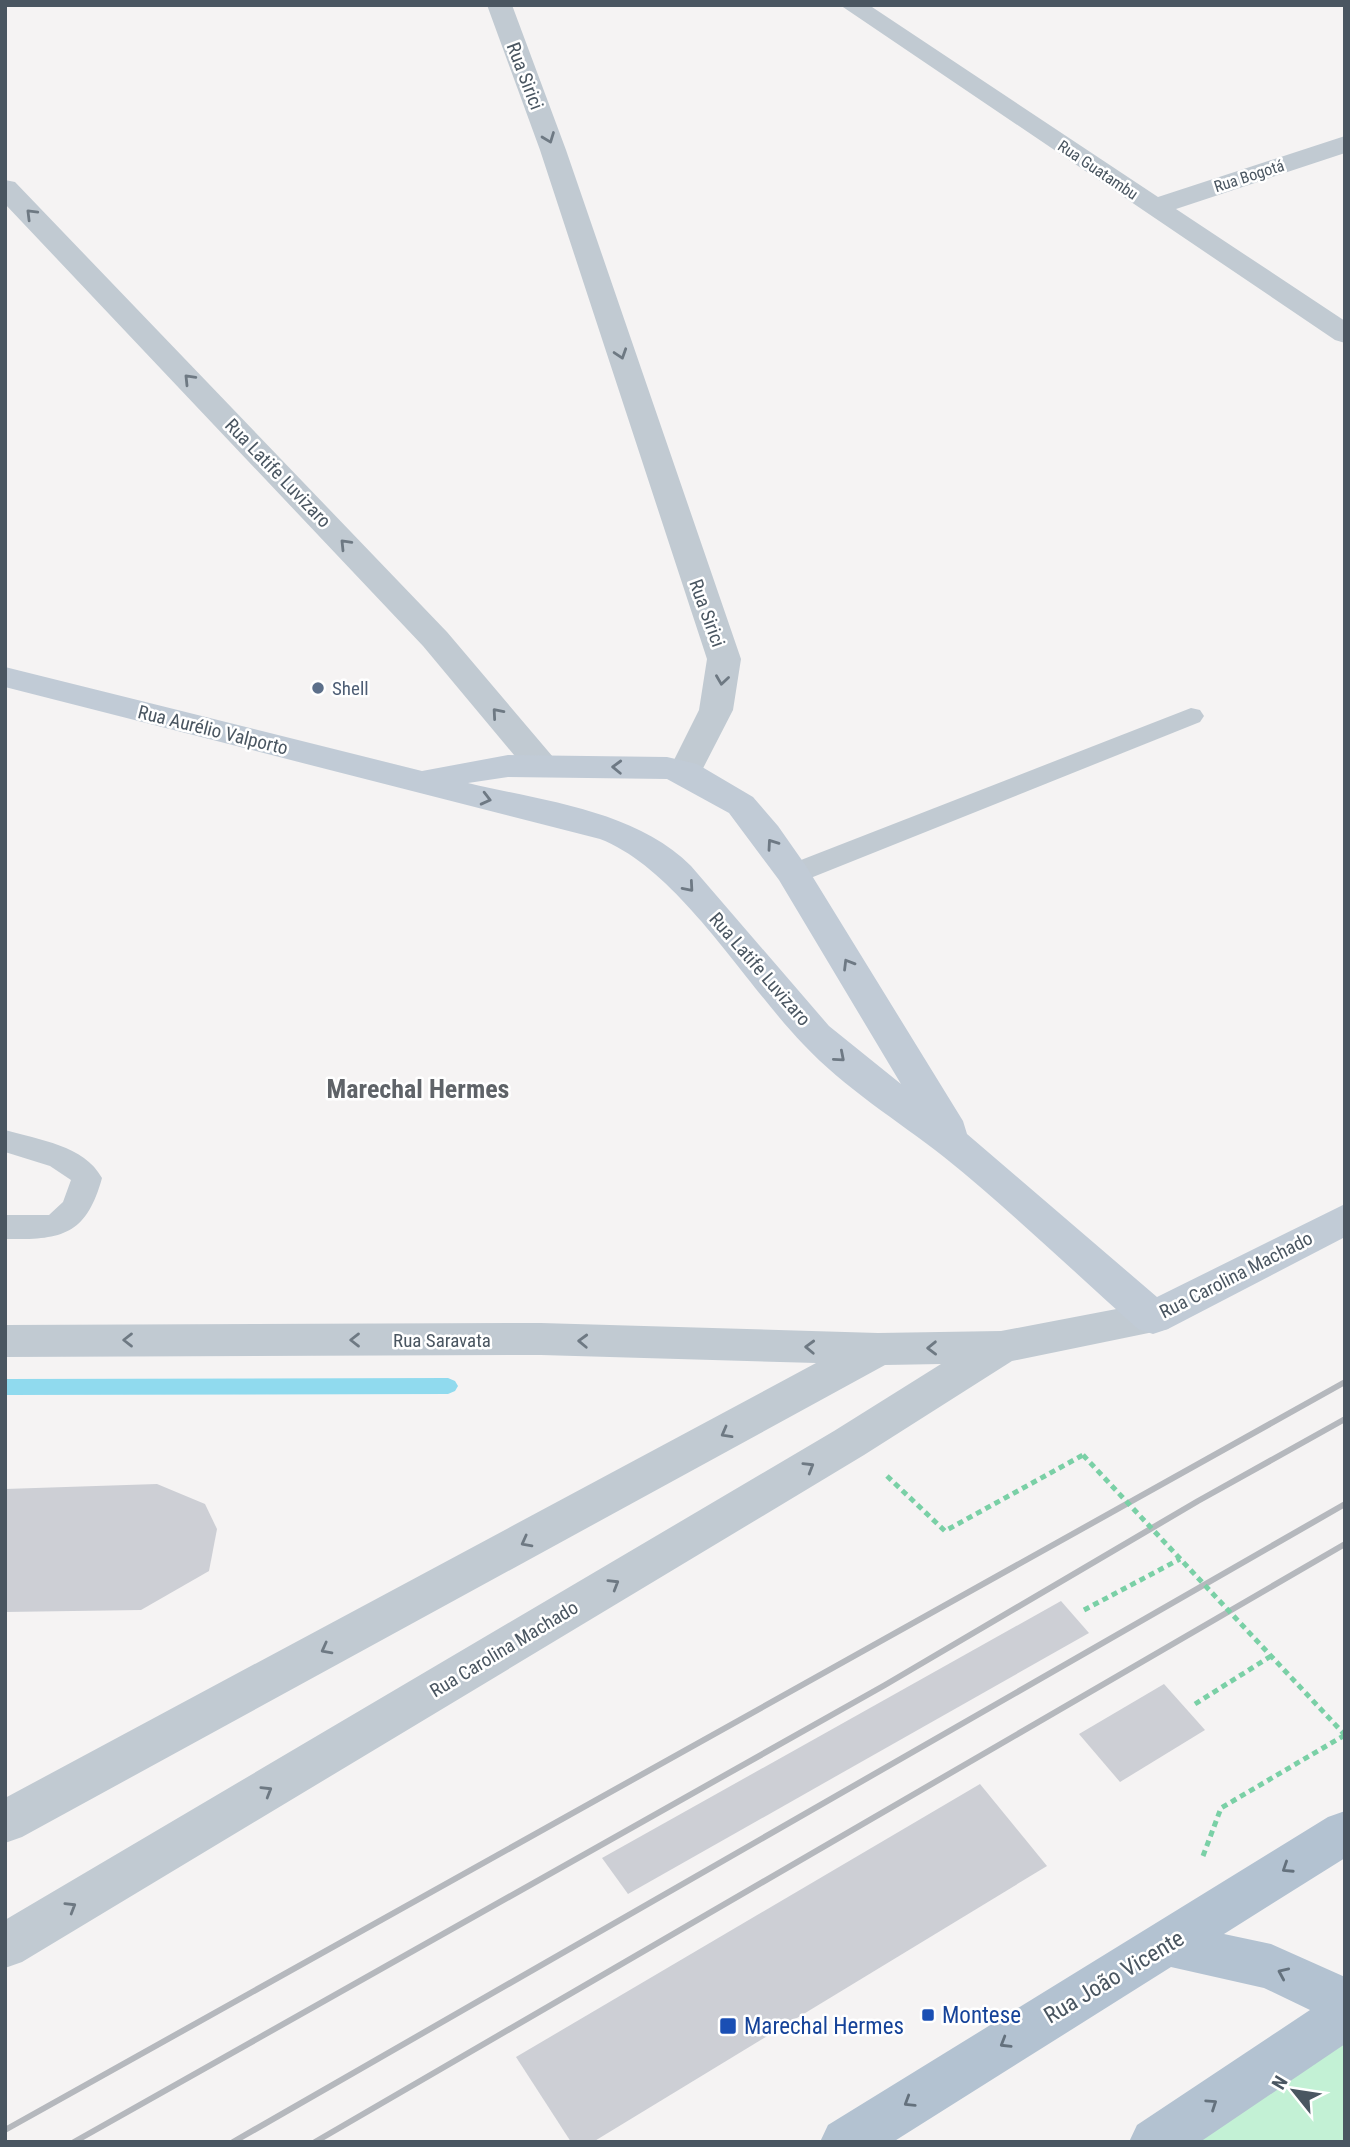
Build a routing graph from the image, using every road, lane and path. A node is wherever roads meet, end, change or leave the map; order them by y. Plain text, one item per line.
1 (499, 5) edge
2 (852, 5) edge
3 (1345, 144) edge
4 (5, 188) edge
5 (1154, 208) junction
6 (1345, 334) edge
7 (5, 677) edge
8 (1191, 716) dead end
9 (541, 765) junction
10 (685, 772) junction
11 (420, 783) junction
12 (793, 874) junction
13 (5, 1141) edge
14 (959, 1148) junction
15 (1345, 1219) edge
16 (5, 1227) edge
17 (1153, 1318) junction
18 (5, 1341) edge
19 (1000, 1347) junction
20 (878, 1349) junction
21 (849, 1443) junction
22 (1180, 1559) junction
23 (1084, 1610) dead end
24 (1271, 1656) junction
25 (1195, 1704) dead end
26 (1345, 1735) edge
27 (1221, 1808) dead end
28 (5, 1822) edge
29 (1345, 1832) edge
30 (8, 1942) edge
31 (1168, 1944) junction
32 (1345, 2002) edge
33 (1345, 2015) edge
34 (846, 2142) edge
35 (1155, 2142) edge

1 -> 10 street, Rua Sirici
2 - 5 street, Rua Guatambu
3 - 5 street, Rua Bogotá
9 -> 4 street, Rua Latife Luvizaro
5 - 6 street, Rua Guatambu
7 - 11 main road, Rua Aurélio Valporto
8 - 12 lane
10 -> 9 main road
9 - 11 main road
12 -> 10 main road
11 -> 14 main road, Rua Latife Luvizaro
14 -> 12 main road
13 - 16 lane
14 - 17 main road, Rua Latife Luvizaro
15 - 17 main road, Rua Carolina Machado
17 - 19 street, Rua Carolina Machado
20 -> 18 street, Rua Saravata
19 -> 20 street, Rua Carolina Machado
19 - 21 street, Rua Carolina Machado
20 -> 28 street, Rua Carolina Machado
21 - 22 path, bridge
30 -> 21 street, Rua Carolina Machado
22 - 23 path
22 - 24 path, bridge
24 - 25 path
24 - 26 path, bridge
26 - 27 path
29 -> 31 main road, Rua João Vicente
32 -> 31 main road
31 -> 34 main road, Rua João Vicente
35 -> 33 main road

